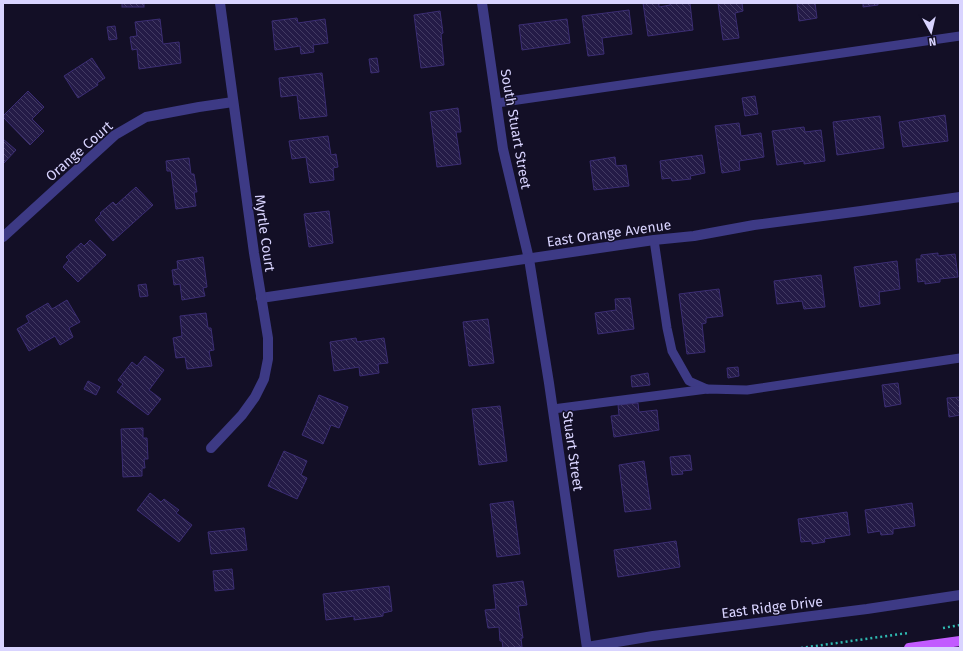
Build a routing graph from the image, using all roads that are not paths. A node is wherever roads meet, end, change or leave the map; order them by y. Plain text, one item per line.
1 (220, 3) edge
2 (482, 3) edge
3 (960, 36) edge
4 (233, 102) junction
5 (497, 103) junction
6 (960, 196) edge
7 (3, 237) edge
8 (654, 240) junction
9 (529, 259) junction
10 (261, 298) junction
11 (960, 358) edge
12 (708, 390) junction
13 (553, 409) junction
14 (211, 448) dead end
15 (960, 595) edge
16 (960, 641) edge
17 (587, 648) edge
18 (909, 648) edge

1 - 4 street, Myrtle Court
2 - 5 street, South Stuart Street
3 - 5 lane
4 - 7 street, Orange Court
4 - 10 street, Myrtle Court
5 - 9 street, South Stuart Street
6 - 8 street, East Orange Avenue
8 - 9 street, East Orange Avenue
8 - 12 lane
9 - 10 street, East Orange Avenue
9 - 13 street, Stuart Street
10 - 14 street, Myrtle Court
11 - 12 lane
12 - 13 lane
13 - 17 street, Stuart Street
15 - 17 street, East Ridge Drive
16 - 18 main road

